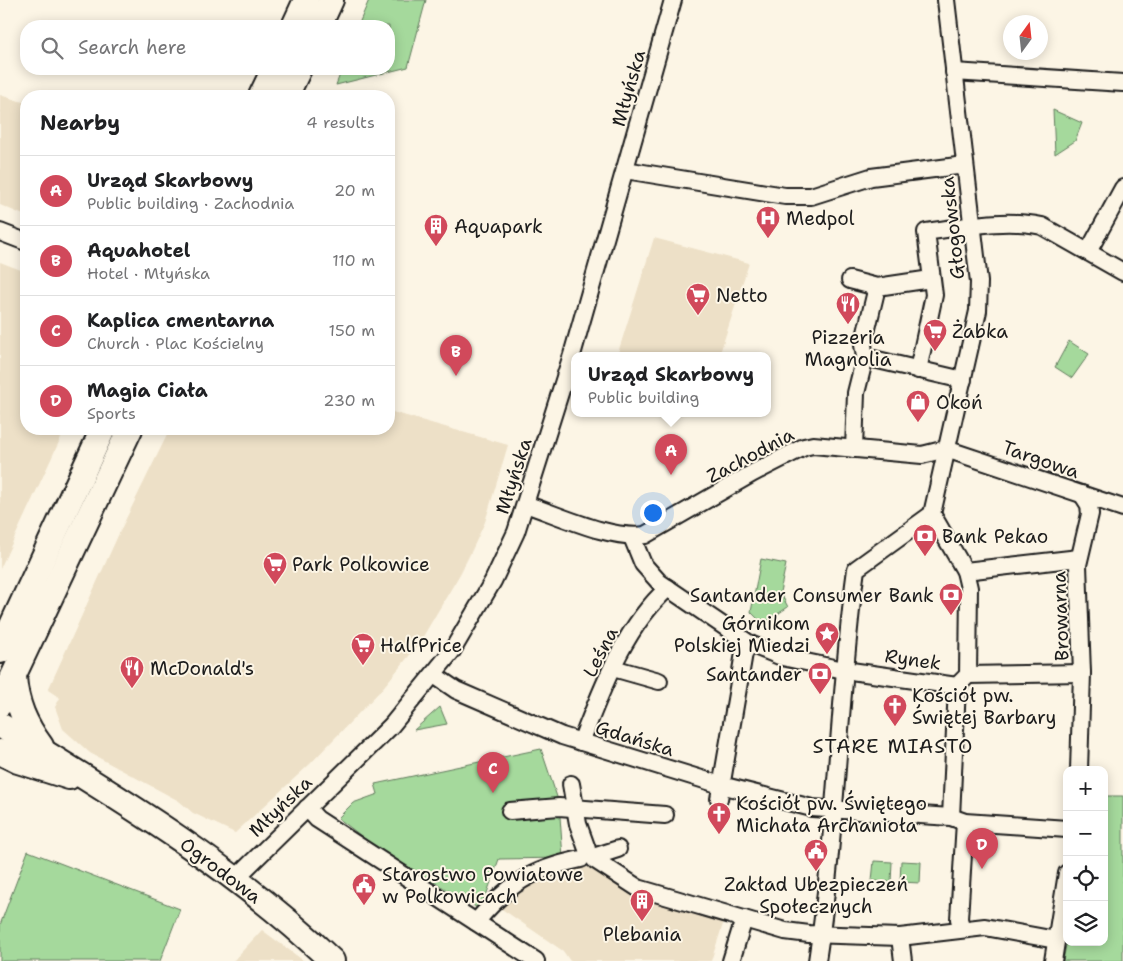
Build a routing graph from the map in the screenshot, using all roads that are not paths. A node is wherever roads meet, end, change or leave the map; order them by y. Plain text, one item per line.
1 (306, 0) edge
2 (331, 0) edge
3 (673, 0) edge
4 (946, 0) edge
5 (297, 20) edge
6 (321, 20) edge
7 (954, 72) junction
8 (271, 75) edge
9 (296, 75) edge
10 (1123, 83) edge
11 (264, 90) edge
12 (289, 90) edge
13 (965, 165) junction
14 (625, 170) junction
15 (1123, 188) edge
16 (972, 226) junction
17 (0, 232) edge
18 (20, 240) edge
19 (1088, 252) junction
20 (1123, 272) edge
21 (931, 279) junction
22 (850, 280) dead end
23 (877, 286) junction
24 (573, 352) edge
25 (571, 358) edge
26 (865, 358) junction
27 (918, 370) junction
28 (962, 380) junction
29 (100, 435) edge
30 (127, 435) edge
31 (854, 449) junction
32 (946, 449) junction
33 (1082, 494) junction
34 (525, 504) junction
35 (1123, 508) edge
36 (932, 514) junction
37 (632, 537) junction
38 (1079, 558) junction
39 (965, 571) junction
40 (668, 588) junction
41 (750, 644) junction
42 (0, 652) edge
43 (613, 668) junction
44 (844, 670) junction
45 (1082, 673) junction
46 (434, 675) junction
47 (14, 677) junction
48 (962, 680) junction
49 (659, 681) dead end
50 (0, 704) edge
51 (0, 724) edge
52 (581, 742) junction
53 (46, 753) junction
54 (6, 759) edge
55 (1079, 766) edge
56 (571, 784) dead end
57 (102, 789) junction
58 (720, 792) junction
59 (307, 808) junction
60 (576, 808) junction
61 (833, 809) junction
62 (510, 811) dead end
63 (665, 814) dead end
64 (958, 820) junction
65 (1063, 829) edge
66 (618, 849) dead end
67 (590, 856) junction
68 (235, 879) junction
69 (1063, 897) edge
70 (744, 919) junction
71 (476, 922) junction
72 (962, 929) junction
73 (821, 935) junction
74 (900, 937) junction
75 (1056, 940) junction
76 (332, 961) edge
77 (536, 961) edge
78 (731, 961) edge
79 (817, 961) edge
80 (902, 961) edge
81 (1053, 961) edge

1 - 5 main road
2 - 6 main road
3 - 14 street, Młyńska
4 - 7 street, Głogowska
7 - 10 street
7 - 13 street, Głogowska
8 - 11 main road
9 - 12 main road
13 - 14 street
13 - 16 street, Głogowska
14 - 24 street, Młyńska
15 - 19 street
16 - 19 street
16 - 21 street
16 - 28 street, Głogowska
17 - 18 street
19 - 20 street
21 - 23 street
21 - 27 street
22 - 23 street
23 - 26 street
25 - 34 street, Młyńska
26 - 27 street
26 - 31 street
27 - 28 street
28 - 32 street, Głogowska
29 - 42 main road
30 - 47 main road
31 - 32 street, Zachodnia
31 - 37 street, Zachodnia
32 - 33 street, Targowa
32 - 36 street, Głogowska
33 - 35 street, Targowa
33 - 38 street, Browarna
34 - 37 street, Zachodnia
34 - 46 street, Młyńska
36 - 39 street
36 - 44 street
37 - 40 street, Rynek
38 - 39 street
38 - 45 street, Browarna
39 - 48 street
40 - 41 street, Rynek
40 - 43 street, Leśna
41 - 44 street, Rynek
41 - 58 street
43 - 49 street
43 - 52 street, Leśna
44 - 48 street, Rynek
44 - 61 street
45 - 48 street
45 - 55 street, Browarna
46 - 52 street, Gdańska
46 - 59 street, Młyńska
47 - 50 main road
47 - 53 main road
48 - 64 street, Rynek
51 - 53 main road, Ogrodowa
52 - 58 street, Gdańska
53 - 57 main road, Ogrodowa
54 - 57 main road, Ogrodowa
56 - 60 street
57 - 68 main road, Ogrodowa
58 - 61 street, Gdańska
59 - 68 street, Młyńska
59 - 71 street
60 - 62 street
60 - 63 street
60 - 67 street
61 - 64 street
61 - 73 street
64 - 65 street
64 - 72 street, Rynek
66 - 67 street
67 - 70 street
67 - 71 street
68 - 76 main road, Ogrodowa
69 - 75 street
70 - 73 street
70 - 78 street
71 - 77 street
72 - 74 street
72 - 75 street
73 - 74 street
73 - 79 street
74 - 80 street
75 - 81 street

